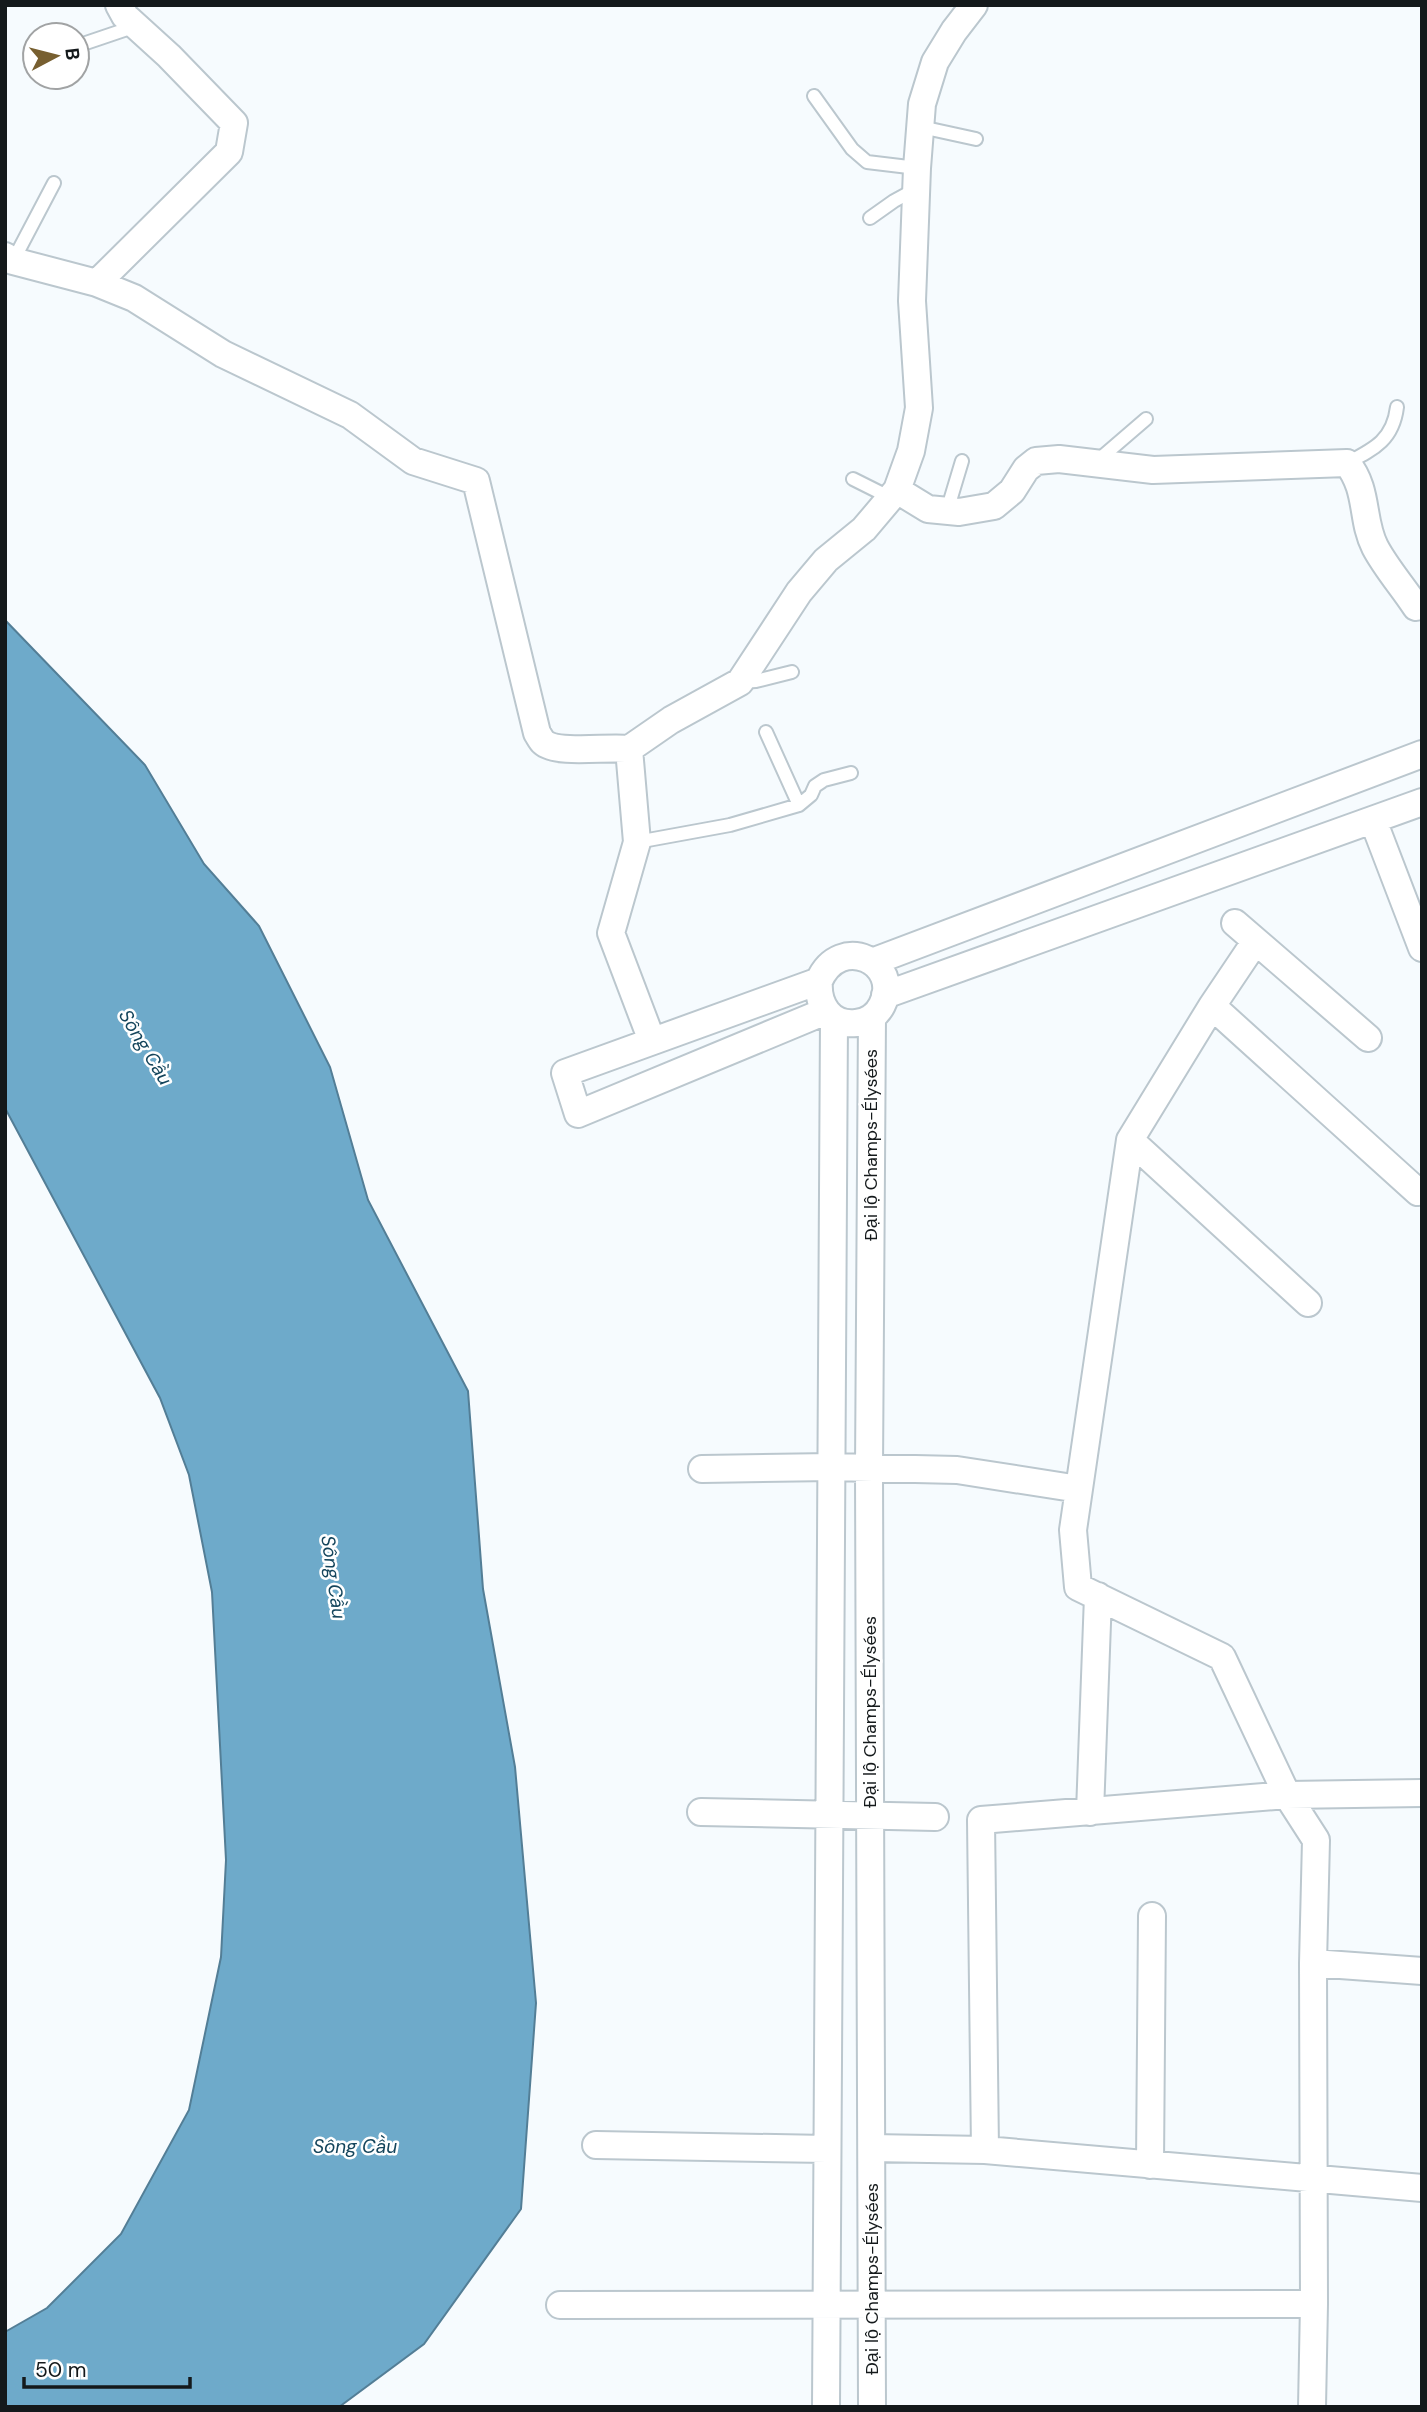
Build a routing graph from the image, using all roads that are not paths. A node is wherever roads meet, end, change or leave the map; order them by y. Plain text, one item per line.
1 (119, 5) edge
2 (974, 5) edge
3 (136, 26) junction
4 (91, 41) edge
5 (814, 96) dead end
6 (921, 127) junction
7 (976, 139) dead end
8 (917, 179) junction
9 (54, 183) dead end
10 (870, 218) dead end
11 (9, 258) edge
12 (97, 283) junction
13 (1397, 407) dead end
14 (1146, 419) dead end
15 (962, 461) dead end
16 (1094, 463) junction
17 (1347, 463) junction
18 (853, 478) dead end
19 (894, 494) junction
20 (947, 511) junction
21 (1419, 606) edge
22 (792, 672) dead end
23 (740, 682) junction
24 (766, 732) dead end
25 (629, 749) junction
26 (1422, 754) edge
27 (851, 773) dead end
28 (1422, 802) edge
29 (799, 804) junction
30 (1373, 820) junction
31 (637, 842) junction
32 (1235, 923) dead end
33 (1255, 942) junction
34 (1422, 948) edge
35 (872, 962) junction
36 (819, 981) junction
37 (886, 995) junction
38 (1212, 1006) junction
39 (830, 1015) junction
40 (872, 1017) junction
41 (1367, 1038) dead end
42 (652, 1041) junction
43 (1130, 1140) junction
44 (1418, 1192) dead end
45 (1308, 1303) dead end
46 (831, 1467) junction
47 (702, 1469) dead end
48 (869, 1469) junction
49 (1079, 1489) junction
50 (1098, 1596) junction
51 (1422, 1793) edge
52 (1287, 1795) junction
53 (701, 1812) dead end
54 (1090, 1812) junction
55 (829, 1813) junction
56 (871, 1814) junction
57 (935, 1817) dead end
58 (1152, 1916) dead end
59 (1313, 1963) junction
60 (1422, 1971) edge
61 (597, 2145) dead end
62 (872, 2148) junction
63 (827, 2149) junction
64 (985, 2150) junction
65 (1150, 2165) junction
66 (1313, 2179) junction
67 (1422, 2188) edge
68 (872, 2304) junction
69 (1314, 2304) junction
70 (560, 2305) dead end
71 (826, 2305) junction
72 (826, 2407) edge
73 (872, 2407) edge
74 (1312, 2407) edge

1 - 3 street
2 - 6 street
3 - 4 lane
3 - 12 street
5 - 8 lane
6 - 7 lane
6 - 8 street
8 - 10 lane
8 - 19 street
9 - 11 lane
11 - 12 street
12 - 25 street
13 - 17 lane
14 - 16 lane
15 - 20 lane
16 - 17 street
16 - 20 street
17 - 21 street
18 - 19 lane
19 - 20 street
19 - 23 street
22 - 23 lane
23 - 25 street
24 - 29 lane
25 - 31 street
26 - 35 street
27 - 29 lane
28 - 30 street
29 - 31 lane
30 - 34 street
30 - 37 street
31 - 42 street
32 - 33 street
33 - 38 street
33 - 41 street
35 - 36 street
35 - 37 street
36 - 39 street
36 - 42 street
37 - 40 street
38 - 43 street
38 - 44 street
39 - 40 street
39 - 42 street
39 - 46 street
40 - 48 street, Đại lộ Champs-Élysées
43 - 45 street
43 - 49 street
46 - 47 street
46 - 48 street
46 - 55 street
48 - 49 street
48 - 56 street, Đại lộ Champs-Élysées
49 - 50 street
50 - 52 street
50 - 54 street
51 - 52 street
52 - 54 street
52 - 59 street
53 - 55 street
54 - 64 street
55 - 56 street
55 - 63 street
56 - 57 street
56 - 62 street, Đại lộ Champs-Élysées
58 - 65 street
59 - 60 street
59 - 66 street
61 - 63 street
62 - 64 street
62 - 68 street, Đại lộ Champs-Élysées
63 - 71 street
64 - 65 street
65 - 66 street
66 - 67 street
66 - 69 street
68 - 69 street
68 - 71 street
68 - 73 street, Đại lộ Champs-Élysées
69 - 74 street
70 - 71 street
71 - 72 street

